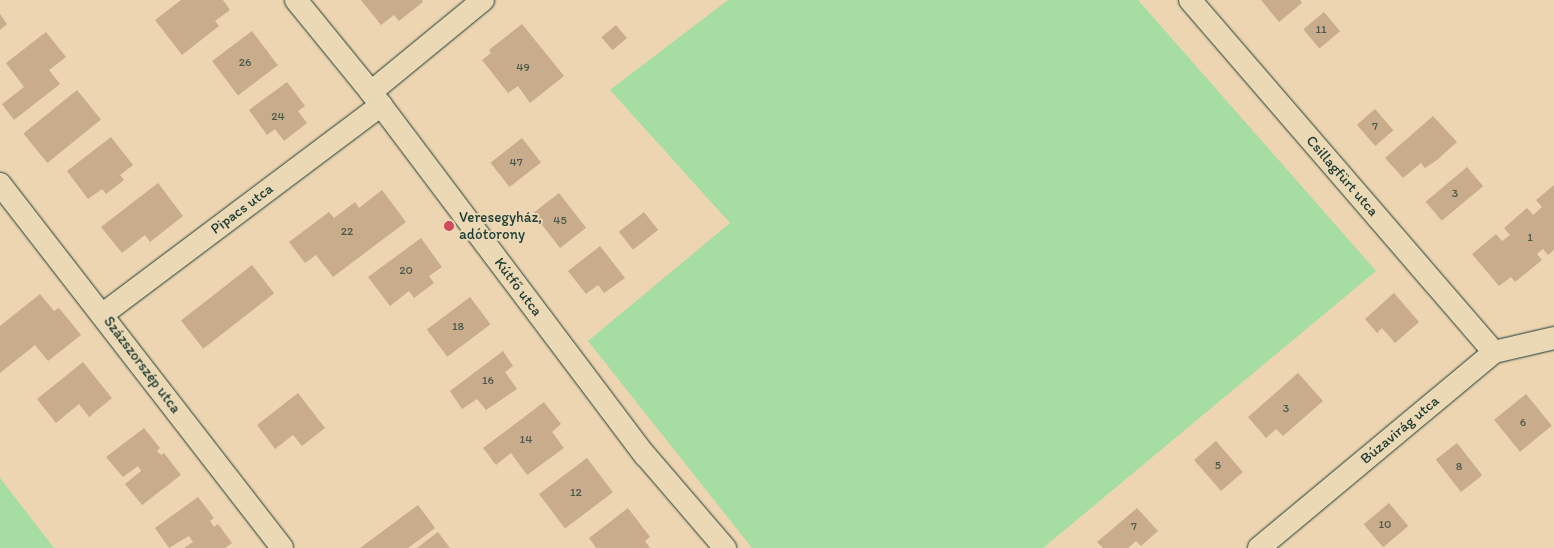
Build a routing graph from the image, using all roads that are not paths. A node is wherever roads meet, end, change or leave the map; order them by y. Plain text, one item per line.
1 (296, 0) edge
2 (483, 0) edge
3 (1190, 0) edge
4 (376, 99) junction
5 (0, 184) edge
6 (103, 314) junction
7 (1554, 338) edge
8 (1494, 352) junction
9 (282, 548) edge
10 (725, 548) edge
11 (1259, 548) edge

1 - 4 street, Kútfő utca
2 - 4 street, Pipacs utca
3 - 8 street, Csillagfürt utca
4 - 6 street, Pipacs utca
4 - 10 street, Kútfő utca
5 - 6 street, Százszorszép utca
6 - 9 street, Százszorszép utca
7 - 8 street, Búzavirág utca
8 - 11 street, Búzavirág utca

